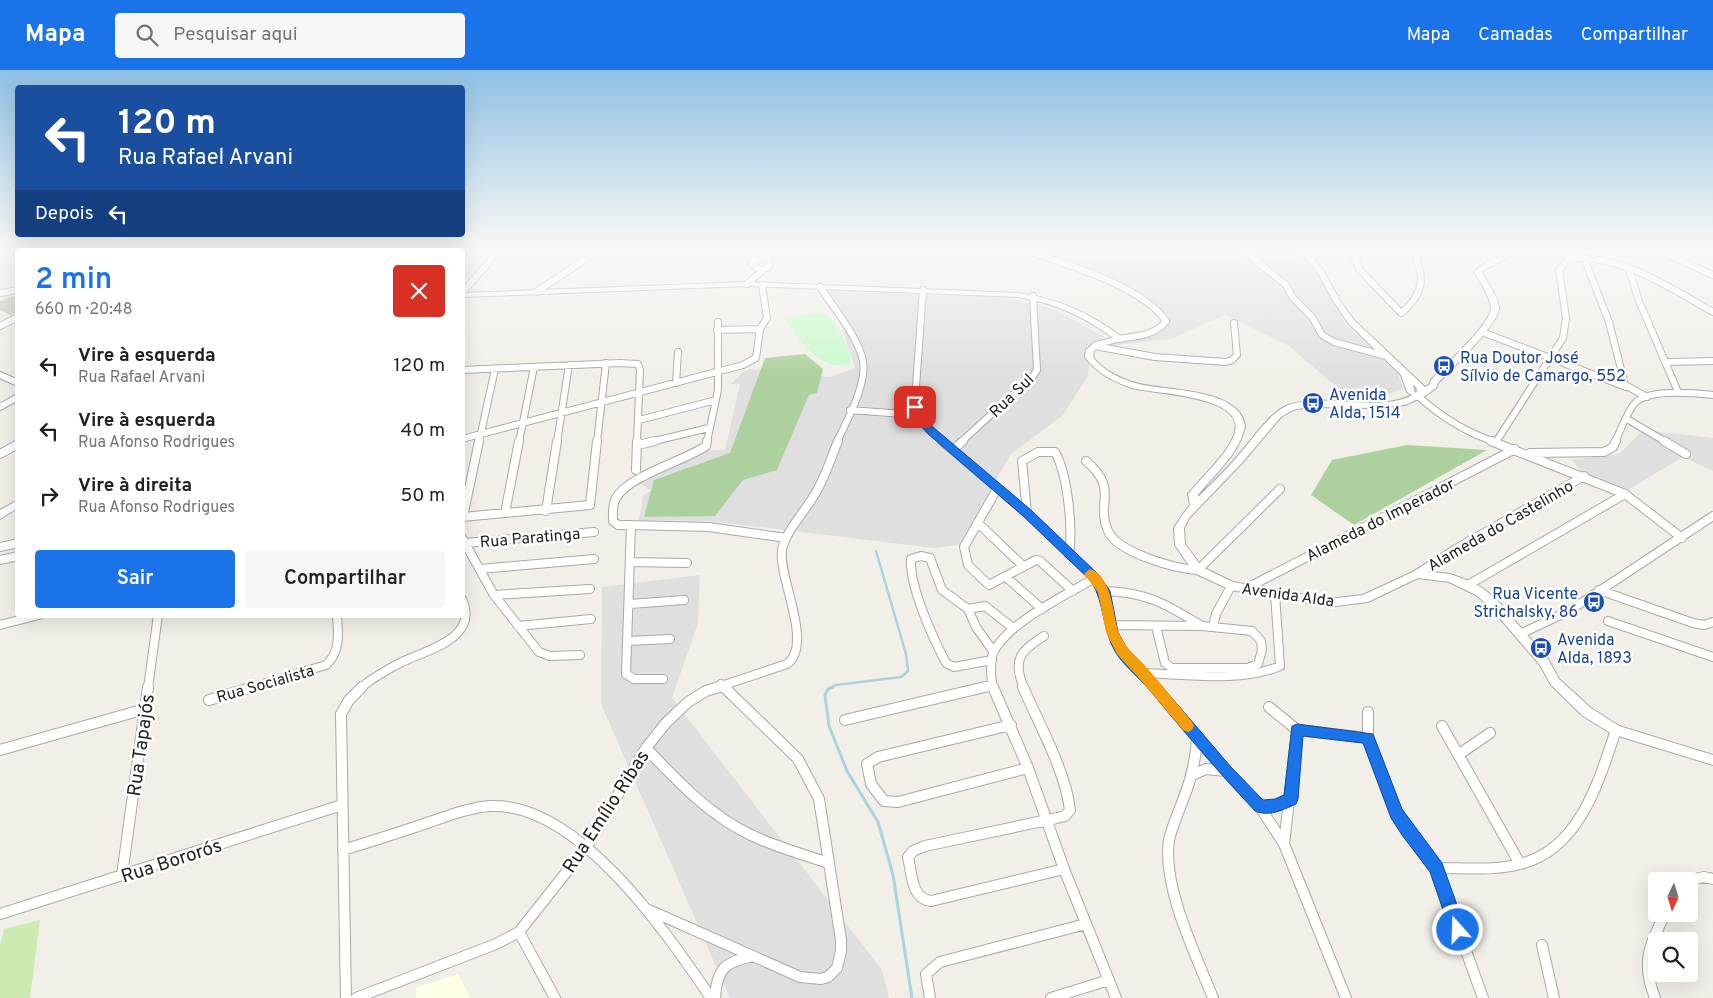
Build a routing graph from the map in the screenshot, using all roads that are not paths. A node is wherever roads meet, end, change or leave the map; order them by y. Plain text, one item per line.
1 (15, 290) edge
2 (539, 290) edge
3 (581, 290) edge
4 (763, 290) edge
5 (822, 290) edge
6 (923, 290) edge
7 (929, 290) edge
8 (1126, 290) edge
9 (1289, 290) edge
10 (1331, 290) edge
11 (1379, 290) edge
12 (1420, 290) edge
13 (1488, 290) edge
14 (1562, 290) edge
15 (1597, 290) edge
16 (1636, 290) edge
17 (1671, 290) edge
18 (536, 292) junction
19 (0, 293) edge
20 (465, 294) edge
21 (1033, 296) junction
22 (1713, 312) edge
23 (15, 318) edge
24 (1234, 323) dead end
25 (0, 326) edge
26 (760, 329) junction
27 (1482, 332) junction
28 (1119, 339) junction
29 (1094, 346) junction
30 (678, 352) dead end
31 (1386, 356) junction
32 (1550, 358) junction
33 (1713, 361) edge
34 (1666, 362) junction
35 (606, 363) junction
36 (569, 365) junction
37 (534, 367) junction
38 (495, 369) junction
39 (465, 372) edge
40 (717, 373) junction
41 (0, 375) edge
42 (15, 381) edge
43 (15, 381) edge
44 (0, 383) edge
45 (676, 383) junction
46 (1626, 386) junction
47 (1418, 392) junction
48 (1678, 392) junction
49 (638, 393) junction
50 (1713, 394) edge
51 (1647, 397) junction
52 (15, 399) edge
53 (716, 400) junction
54 (600, 403) junction
55 (0, 407) edge
56 (850, 410) junction
57 (560, 414) junction
58 (917, 415) junction
59 (1627, 419) junction
60 (639, 420) junction
61 (522, 424) junction
62 (709, 428) junction
63 (481, 434) junction
64 (465, 438) edge
65 (1496, 442) junction
66 (638, 445) junction
67 (15, 446) edge
68 (1515, 449) junction
69 (953, 450) junction
70 (1525, 453) junction
71 (0, 454) edge
72 (1570, 454) junction
73 (1686, 454) dead end
74 (1086, 461) dead end
75 (636, 470) dead end
76 (1572, 472) junction
77 (1584, 476) junction
78 (997, 489) junction
79 (1280, 489) dead end
80 (1625, 494) junction
81 (15, 505) edge
82 (1195, 505) junction
83 (465, 508) edge
84 (546, 510) junction
85 (504, 513) junction
86 (1027, 513) junction
87 (0, 515) edge
88 (1713, 516) edge
89 (465, 517) edge
90 (979, 524) junction
91 (631, 525) junction
92 (594, 532) dead end
93 (786, 538) junction
94 (1682, 538) junction
95 (465, 541) edge
96 (465, 543) edge
97 (15, 544) edge
98 (0, 547) edge
99 (1069, 555) junction
100 (15, 557) edge
101 (594, 559) dead end
102 (0, 560) edge
103 (631, 562) junction
104 (687, 564) dead end
105 (1024, 566) junction
106 (480, 569) junction
107 (1198, 570) junction
108 (1417, 574) junction
109 (1006, 577) junction
110 (1095, 578) junction
111 (1468, 585) junction
112 (1231, 586) junction
113 (590, 589) dead end
114 (1245, 589) junction
115 (1599, 590) junction
116 (1073, 591) junction
117 (1104, 591) junction
118 (1275, 594) junction
119 (494, 595) junction
120 (684, 600) dead end
121 (465, 604) edge
122 (630, 604) junction
123 (968, 609) junction
124 (1042, 609) junction
125 (27, 618) edge
126 (158, 618) edge
127 (337, 618) edge
128 (591, 619) dead end
129 (1608, 621) dead end
130 (1713, 622) edge
131 (0, 625) edge
132 (1111, 625) junction
133 (518, 626) junction
134 (1156, 626) junction
135 (1202, 626) junction
136 (1013, 628) junction
137 (1213, 628) junction
138 (1520, 634) junction
139 (1044, 636) dead end
140 (670, 639) dead end
141 (628, 641) junction
142 (580, 655) dead end
143 (992, 656) junction
144 (1713, 657) edge
145 (1143, 673) junction
146 (663, 679) dead end
147 (721, 684) junction
148 (992, 685) junction
149 (209, 700) dead end
150 (1269, 707) dead end
151 (145, 708) junction
152 (1368, 712) dead end
153 (845, 720) dead end
154 (1011, 725) junction
155 (1442, 726) dead end
156 (1297, 730) junction
157 (1616, 730) junction
158 (1490, 733) dead end
159 (1197, 738) junction
160 (1368, 738) junction
161 (646, 748) junction
162 (0, 750) edge
163 (1458, 756) junction
164 (1713, 760) edge
165 (1028, 768) junction
166 (1226, 771) junction
167 (1192, 775) junction
168 (1291, 799) junction
169 (342, 805) junction
170 (1260, 807) junction
171 (1048, 820) junction
172 (1284, 844) junction
173 (586, 846) junction
174 (343, 850) junction
175 (828, 863) junction
176 (1520, 864) junction
177 (1436, 868) junction
178 (1064, 869) junction
179 (122, 875) junction
180 (1698, 878) edge
181 (1713, 879) edge
182 (649, 910) junction
183 (0, 914) edge
184 (1661, 922) edge
185 (1086, 924) junction
186 (519, 932) junction
187 (1542, 945) dead end
188 (753, 956) junction
189 (1109, 980) junction
190 (346, 998) edge
191 (356, 998) edge
192 (554, 998) edge
193 (713, 998) edge
194 (930, 998) edge
195 (1051, 998) edge
196 (1116, 998) edge
197 (1213, 998) edge
198 (1346, 998) edge
199 (1483, 998) edge
200 (1554, 998) edge
201 (1655, 998) edge

1 - 19 street
2 - 18 street
3 - 18 street
4 - 26 street
5 - 56 street
6 - 58 street
7 - 21 street
8 - 28 street
9 - 31 street
10 - 31 street
11 - 12 street
13 - 27 street, Avenida Alda
14 - 32 street
15 - 46 street
16 - 34 street
17 - 22 street
18 - 20 street
21 - 28 street
21 - 69 street, Rua Sul
23 - 25 street
24 - 29 street
26 - 40 street
26 - 40 street
27 - 32 street
27 - 47 street, Avenida Alda
28 - 29 street
29 - 82 street
30 - 45 street
31 - 47 street
32 - 46 street
32 - 65 street
33 - 34 street
34 - 48 street
35 - 36 street
35 - 49 street
35 - 54 street
36 - 37 street
36 - 57 street
37 - 38 street
37 - 61 street
38 - 39 street
38 - 63 street
40 - 45 street
40 - 53 street
41 - 42 street
43 - 44 street
45 - 49 street
46 - 51 street
47 - 65 street
47 - 82 street, Avenida Alda
48 - 50 street
48 - 51 street
49 - 54 street
49 - 60 street
51 - 59 street
52 - 55 street
53 - 60 street
53 - 62 street
54 - 57 street
54 - 84 street
56 - 58 street
56 - 93 street
57 - 61 street
57 - 84 street
58 - 69 street
59 - 72 street
59 - 73 street
60 - 66 street
61 - 63 street
61 - 85 street
62 - 66 street
62 - 91 street
63 - 64 street
63 - 83 street
65 - 68 street
66 - 75 street
67 - 71 street
68 - 70 street
68 - 114 street, Alameda do Imperador
69 - 78 street
70 - 72 street
70 - 76 street
72 - 76 street
74 - 107 street
76 - 77 street
77 - 80 street
77 - 108 street, Alameda do Castelinho
78 - 86 street
78 - 90 street
79 - 107 street
80 - 94 street
80 - 111 street
81 - 87 street
82 - 107 street, Avenida Alda
84 - 85 street
85 - 89 street
86 - 99 street
86 - 99 street
88 - 94 street
90 - 105 street
90 - 109 street
91 - 93 street
91 - 103 street
92 - 95 street, Rua Paratinga
93 - 147 street, Rua Emílio Ribas
94 - 115 street
96 - 106 street
97 - 98 street
99 - 110 street
100 - 102 street
101 - 106 street
103 - 104 street
103 - 122 street
105 - 109 street
105 - 116 street
106 - 119 street
107 - 112 street, Avenida Alda
108 - 111 street
108 - 118 street, Avenida Alda
109 - 124 street
110 - 116 street
110 - 117 street
111 - 138 street
112 - 114 street, Avenida Alda
112 - 137 street
113 - 119 street
114 - 118 street, Avenida Alda
115 - 130 street
115 - 138 street
116 - 124 street
117 - 132 street
117 - 135 street
118 - 145 street
119 - 133 street
120 - 122 street
121 - 169 street
122 - 141 street
123 - 136 street
123 - 143 street
123 - 143 street
124 - 136 street
125 - 131 street
126 - 151 street, Rua Tapajós
127 - 149 street, Rua Socialista
128 - 133 street
129 - 144 street
132 - 134 street
132 - 145 street
133 - 142 street
134 - 135 street
134 - 137 street
135 - 137 street
136 - 143 street
138 - 157 street
139 - 171 street
140 - 141 street
141 - 146 street
143 - 148 street
145 - 159 street
147 - 161 street, Rua Emílio Ribas
147 - 175 street
148 - 153 street
148 - 154 street
150 - 156 street
151 - 162 street
151 - 179 street, Rua Tapajós
152 - 160 street
154 - 165 street
154 - 165 street
155 - 163 street
156 - 160 street
156 - 168 street
157 - 164 street
157 - 176 street
158 - 163 street
159 - 166 street
159 - 167 street
160 - 177 street
161 - 173 street, Rua Emílio Ribas
161 - 175 street
163 - 176 street
165 - 171 street
166 - 167 street
166 - 170 street
167 - 197 street
168 - 170 street
168 - 172 street
169 - 174 street
169 - 179 street, Rua Bororós
170 - 172 street
171 - 178 street
171 - 178 street
172 - 198 street
173 - 174 street
173 - 182 street
173 - 186 street, Rua Emílio Ribas
174 - 190 street
175 - 188 street
176 - 177 street
177 - 199 street
178 - 185 street
179 - 183 street, Rua Bororós
180 - 181 street
182 - 188 street
182 - 193 street
184 - 201 street
185 - 189 street
185 - 194 street
186 - 191 street, Rua Emílio Ribas
186 - 192 street
187 - 200 street
188 - 193 street
189 - 195 street
189 - 196 street

